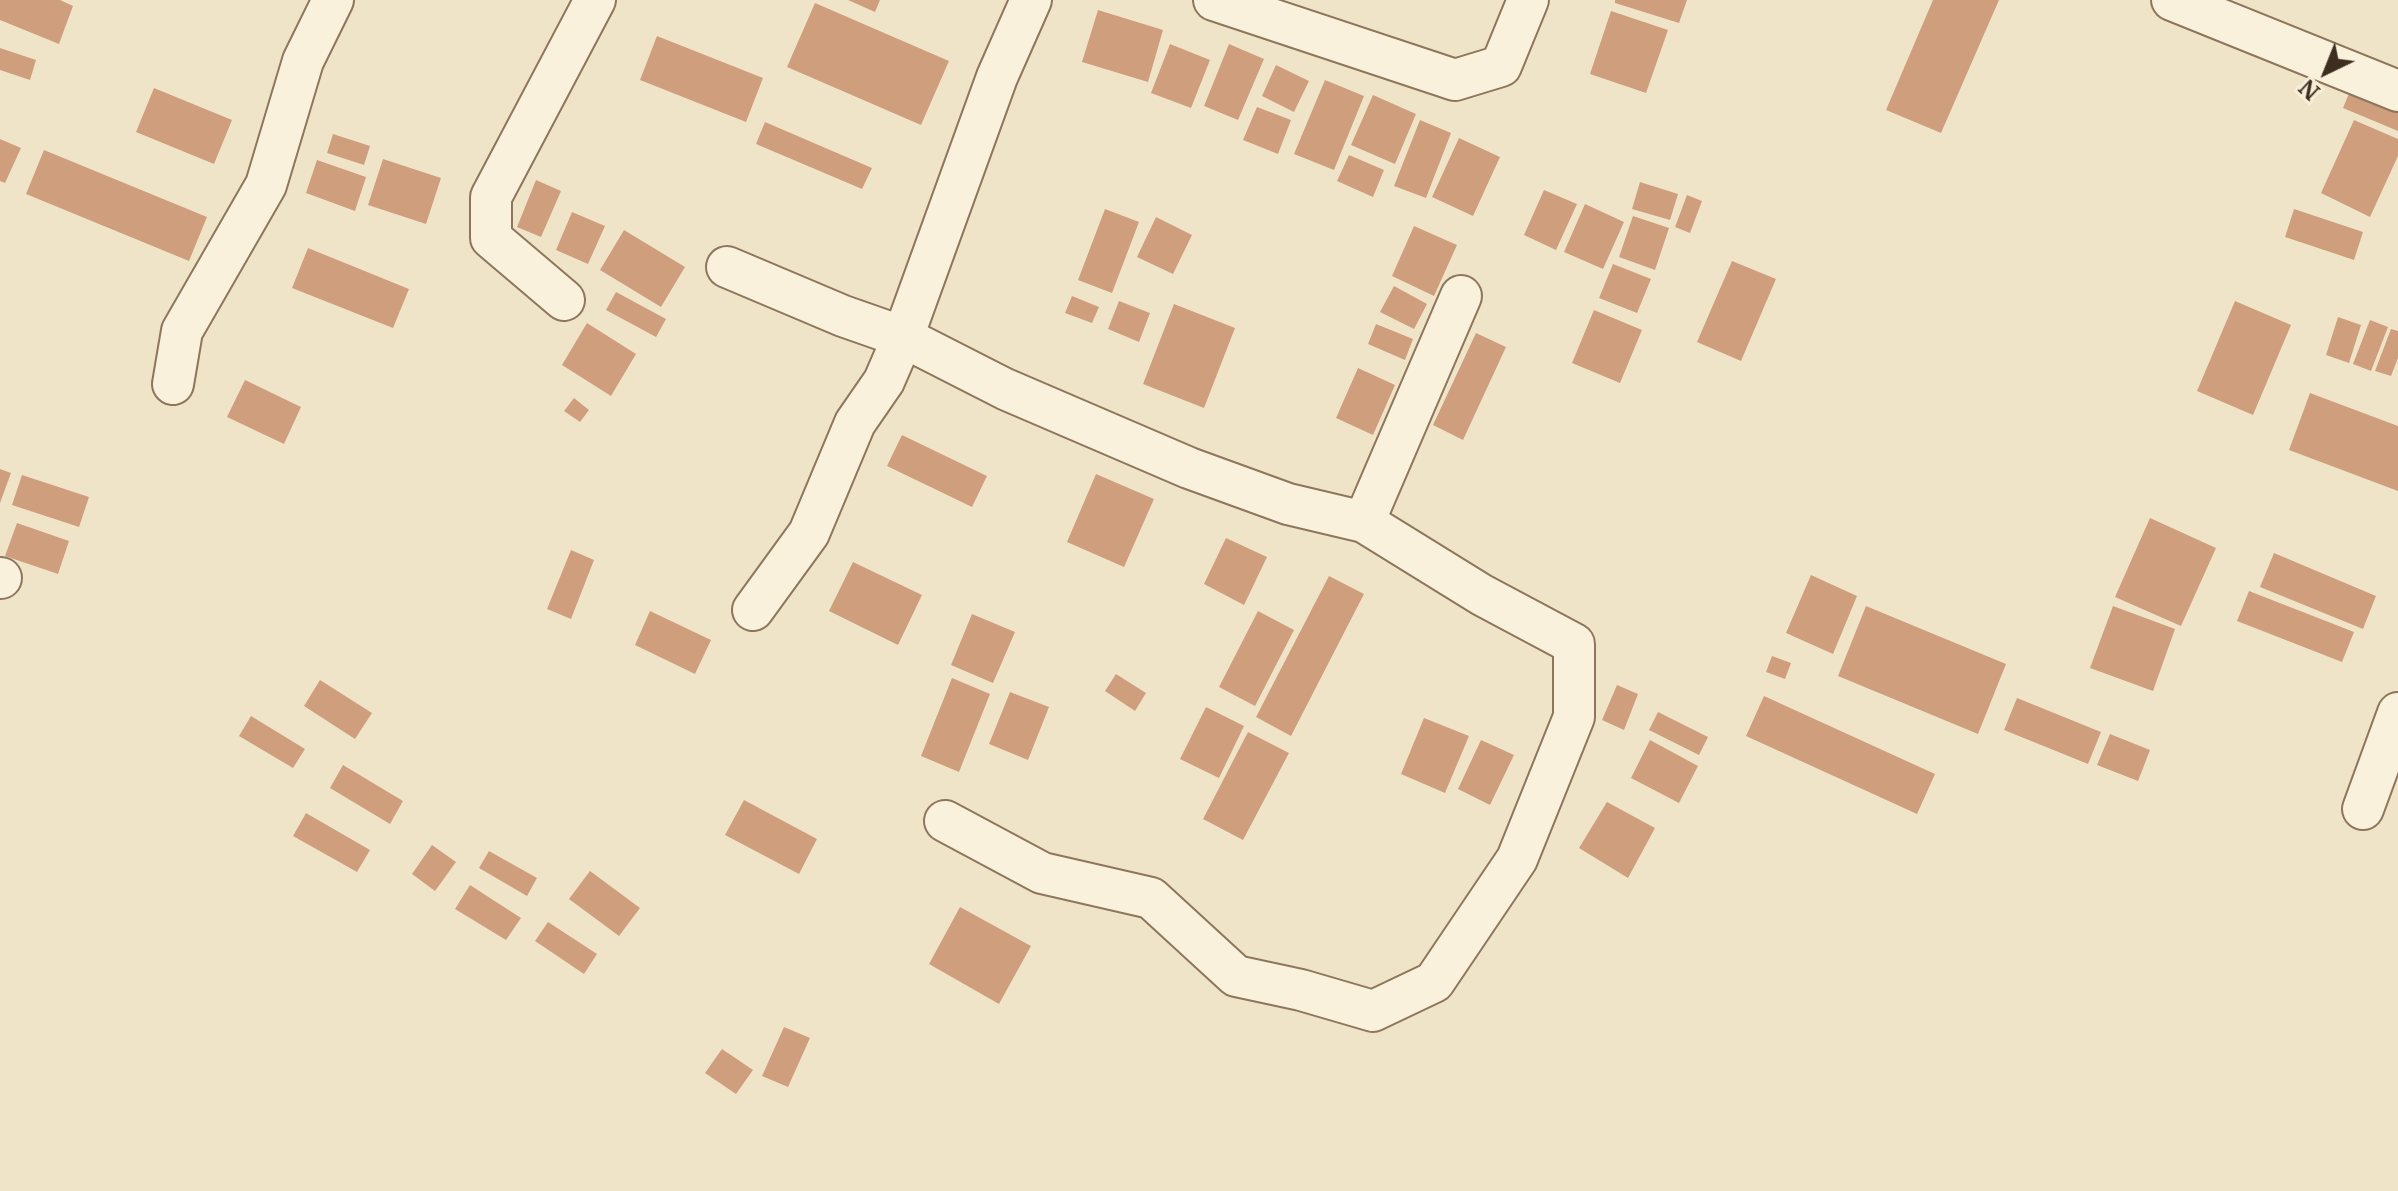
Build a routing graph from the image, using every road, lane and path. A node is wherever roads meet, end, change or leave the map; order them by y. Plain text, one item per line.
1 (333, 0) edge
2 (595, 0) edge
3 (1031, 0) edge
4 (1214, 0) edge
5 (1528, 0) edge
6 (2172, 0) edge
7 (2398, 91) edge
8 (727, 267) dead end
9 (1461, 296) dead end
10 (564, 300) dead end
11 (903, 337) junction
12 (173, 384) dead end
13 (1364, 522) junction
14 (753, 610) dead end
15 (2398, 713) edge
16 (2363, 809) dead end
17 (945, 821) dead end

1 - 12 street
2 - 10 street
3 - 11 street
4 - 5 street
6 - 7 street
8 - 11 street
9 - 13 street
11 - 13 street
11 - 14 street
13 - 17 street
15 - 16 street

